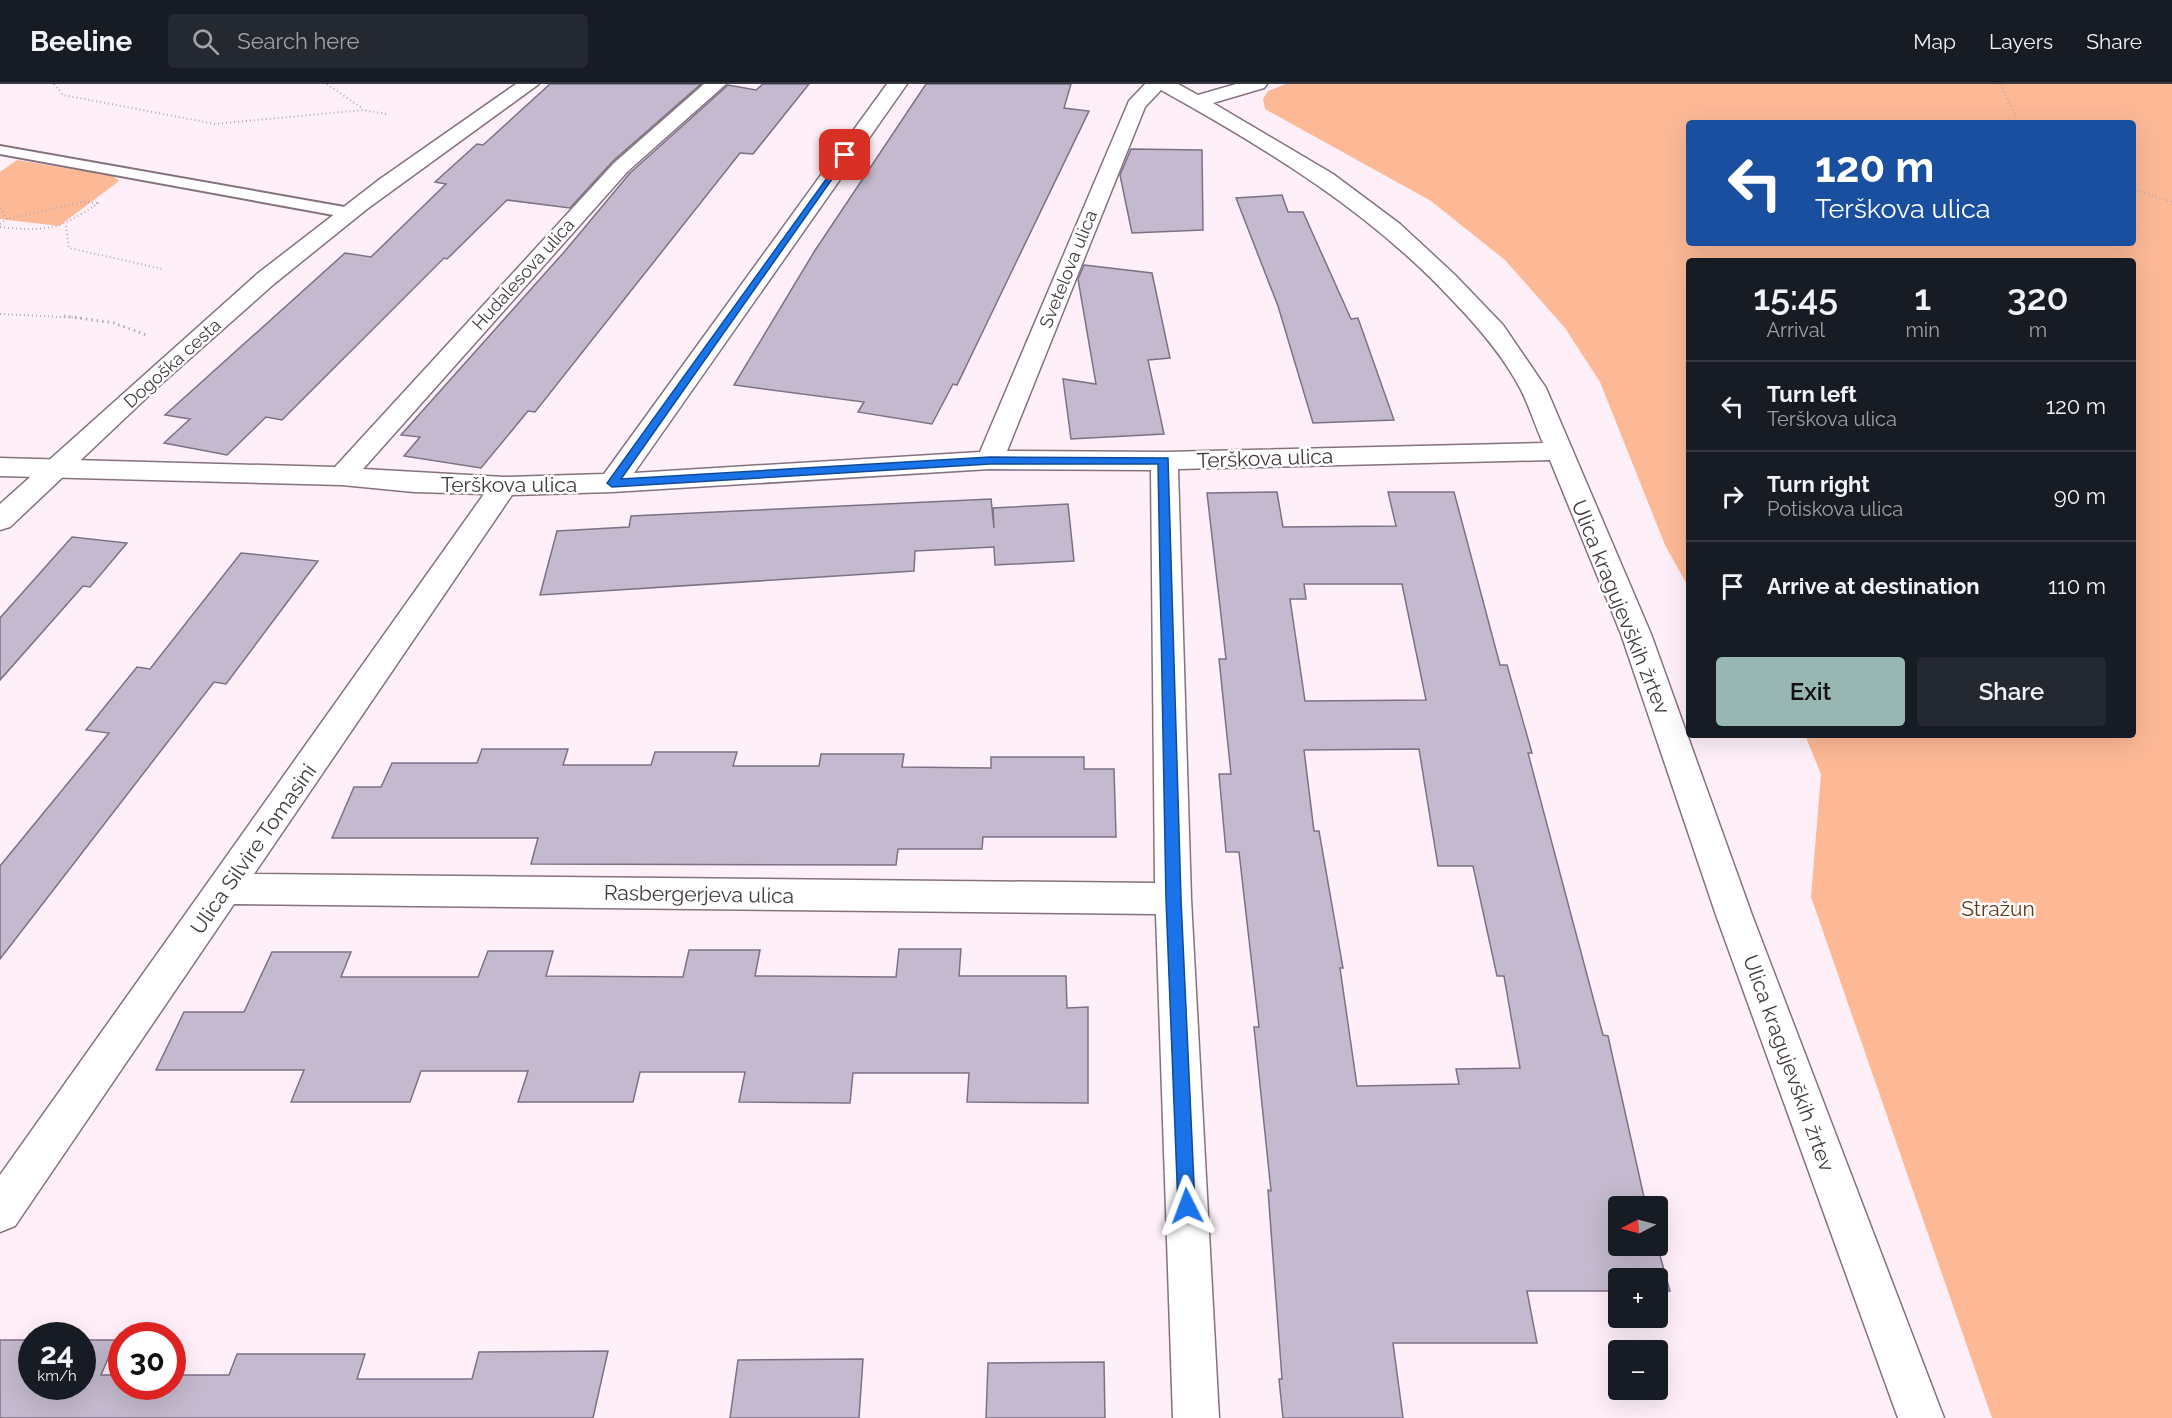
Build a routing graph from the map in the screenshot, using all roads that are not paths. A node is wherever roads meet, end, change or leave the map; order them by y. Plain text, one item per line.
1 (530, 84) edge
2 (717, 84) edge
3 (897, 84) edge
4 (1156, 84) edge
5 (1164, 84) edge
6 (1257, 84) edge
7 (1198, 101) junction
8 (0, 150) edge
9 (350, 213) junction
10 (1558, 450) junction
11 (990, 460) junction
12 (1164, 461) junction
13 (0, 466) edge
14 (56, 469) junction
15 (342, 476) junction
16 (612, 483) junction
17 (504, 486) junction
18 (0, 520) edge
19 (225, 889) junction
20 (1173, 899) junction
21 (0, 1211) edge
22 (1196, 1418) edge
23 (1921, 1418) edge

1 - 9 street, Dogoška cesta
2 - 15 street, Hudalesova ulica
3 - 16 street
4 - 11 street, Svetelova ulica
5 - 7 street, Ulica kragujevških žrtev
6 - 7 street
7 - 10 street, Ulica kragujevških žrtev
8 - 9 lane
9 - 14 street, Dogoška cesta
10 - 12 street, Terškova ulica
10 - 23 street, Ulica kragujevških žrtev
11 - 12 street, Terškova ulica
11 - 16 street, Terškova ulica
12 - 20 street
13 - 14 street, Terškova ulica
14 - 15 street, Terškova ulica
14 - 18 street, Dogoška cesta
15 - 17 street, Terškova ulica
16 - 17 street, Terškova ulica
17 - 19 street, Ulica Silvire Tomasini
19 - 20 street, Rasbergerjeva ulica
19 - 21 street, Ulica Silvire Tomasini
20 - 22 street

